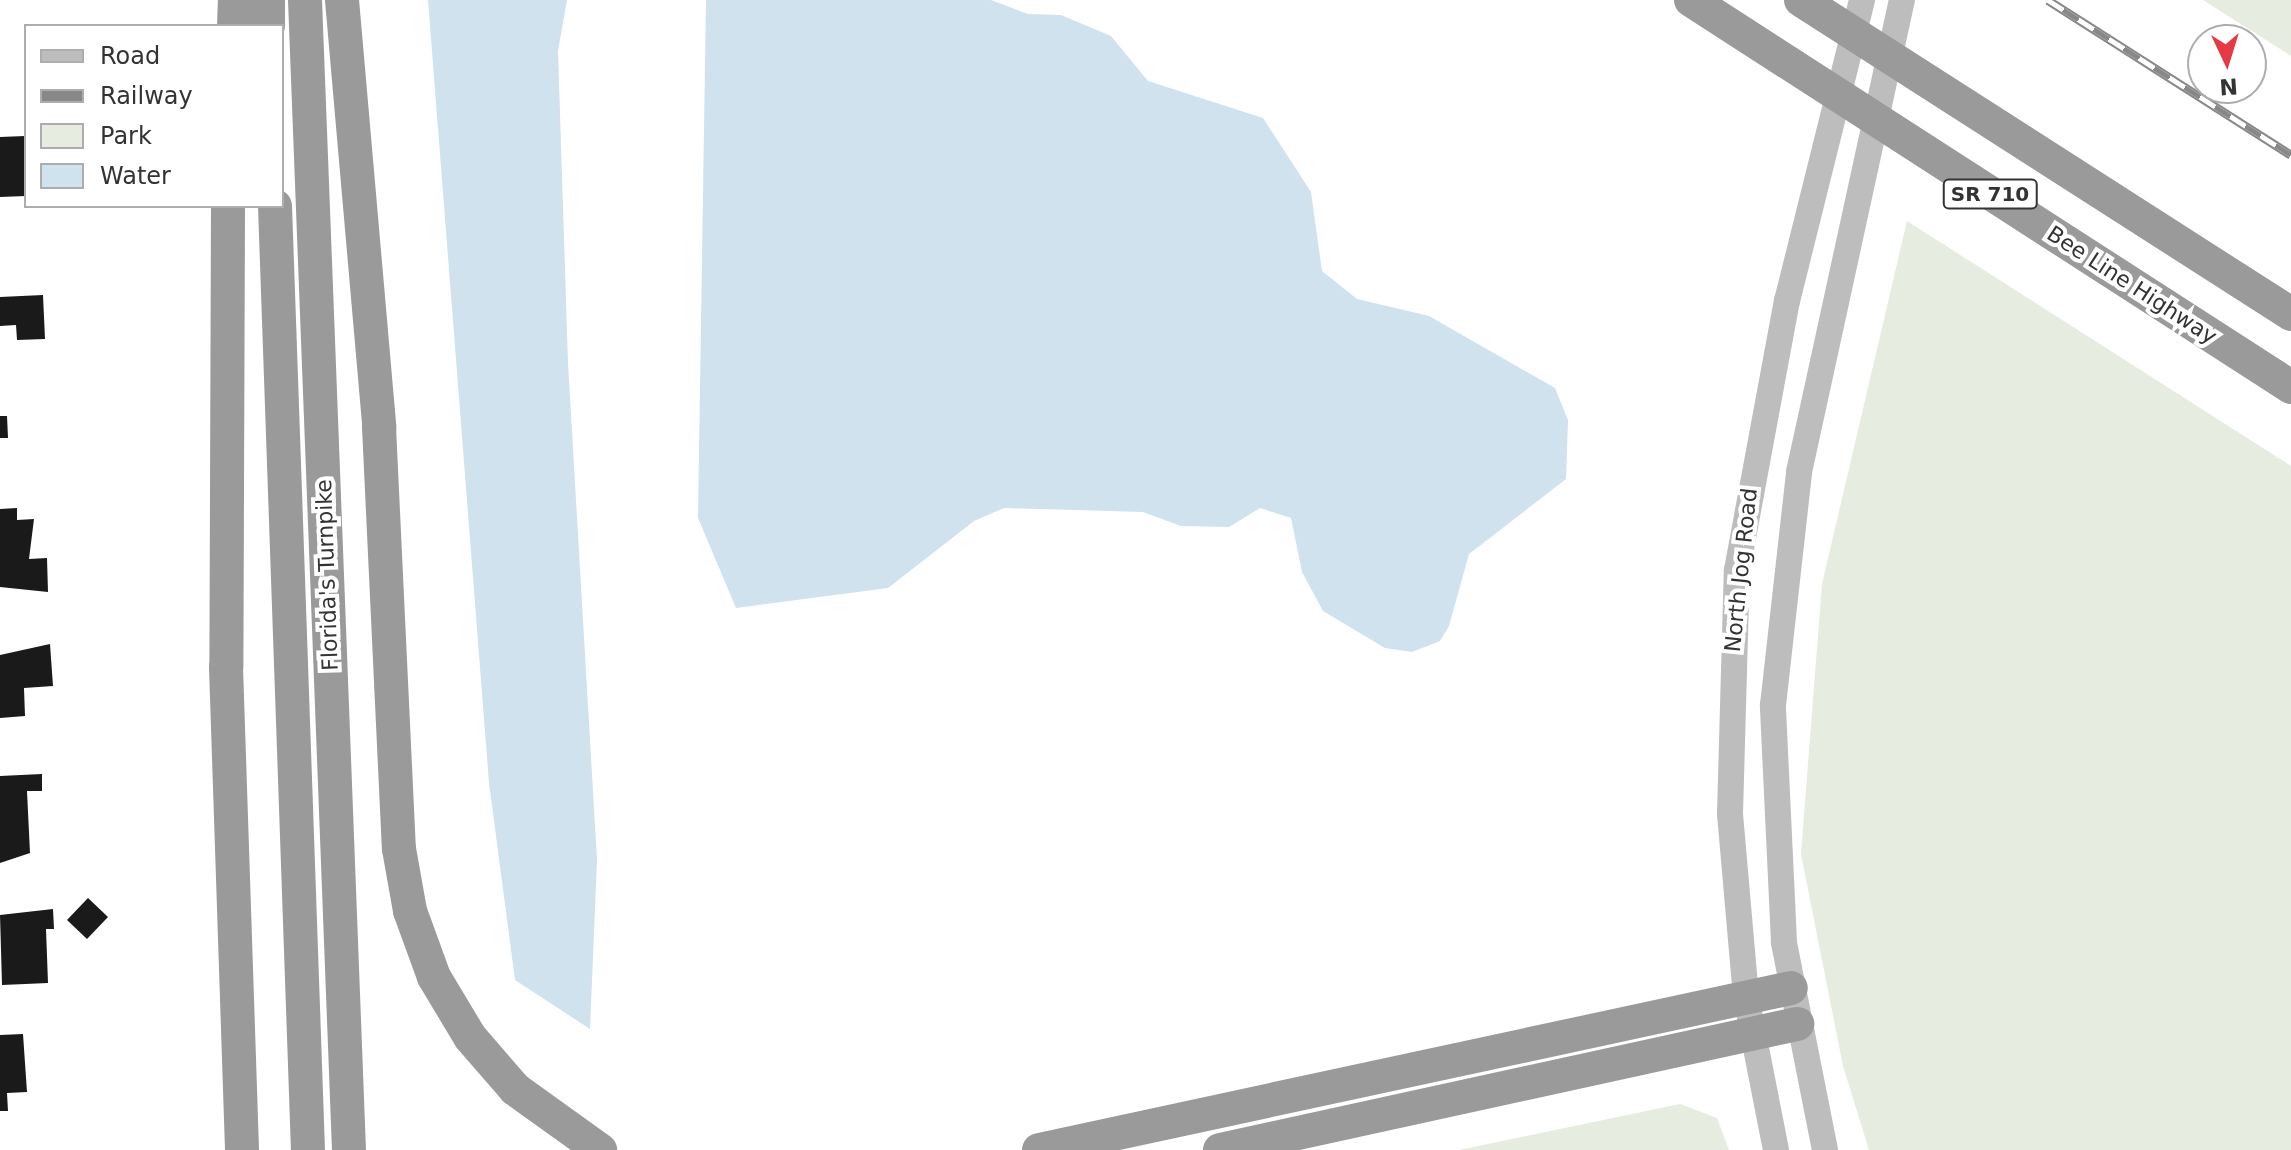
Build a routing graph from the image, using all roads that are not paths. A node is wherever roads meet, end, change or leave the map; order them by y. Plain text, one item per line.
1 (235, 0) edge
2 (268, 0) edge
3 (305, 0) edge
4 (342, 0) edge
5 (1691, 0) edge
6 (1801, 0) edge
7 (1862, 0) edge
8 (1902, 0) edge
9 (234, 24) edge
10 (268, 24) edge
11 (1855, 35) junction
12 (1889, 56) junction
13 (1838, 95) junction
14 (1875, 120) junction
15 (228, 208) edge
16 (275, 208) edge
17 (2291, 314) edge
18 (2291, 387) edge
19 (1791, 988) junction
20 (1746, 997) junction
21 (1797, 1024) junction
22 (1752, 1034) junction
23 (242, 1150) edge
24 (308, 1150) edge
25 (349, 1150) edge
26 (600, 1150) edge
27 (1039, 1150) edge
28 (1220, 1150) edge
29 (1776, 1150) edge
30 (1825, 1150) edge

1 - 9 highway
2 - 10 highway
3 - 25 highway, Florida's Turnpike
4 - 26 highway
5 - 13 highway, Bee Line Highway / SR 710
6 - 11 highway, SR 710
7 - 11 main road, North Jog Road
8 - 12 main road, North Jog Road
11 - 12 highway, SR 710
11 - 13 main road, North Jog Road
12 - 14 main road, North Jog Road
12 - 17 highway, SR 710
13 - 14 highway, Bee Line Highway / SR 710
13 - 20 main road, North Jog Road
14 - 18 highway, Bee Line Highway / SR 710
14 - 19 main road, North Jog Road
15 - 23 highway
16 - 24 highway, Florida's Turnpike
19 - 20 highway
19 - 21 main road, North Jog Road
20 - 22 main road, North Jog Road
20 - 27 highway
21 - 22 highway
21 - 30 main road, North Jog Road
22 - 28 highway
22 - 29 main road, North Jog Road

